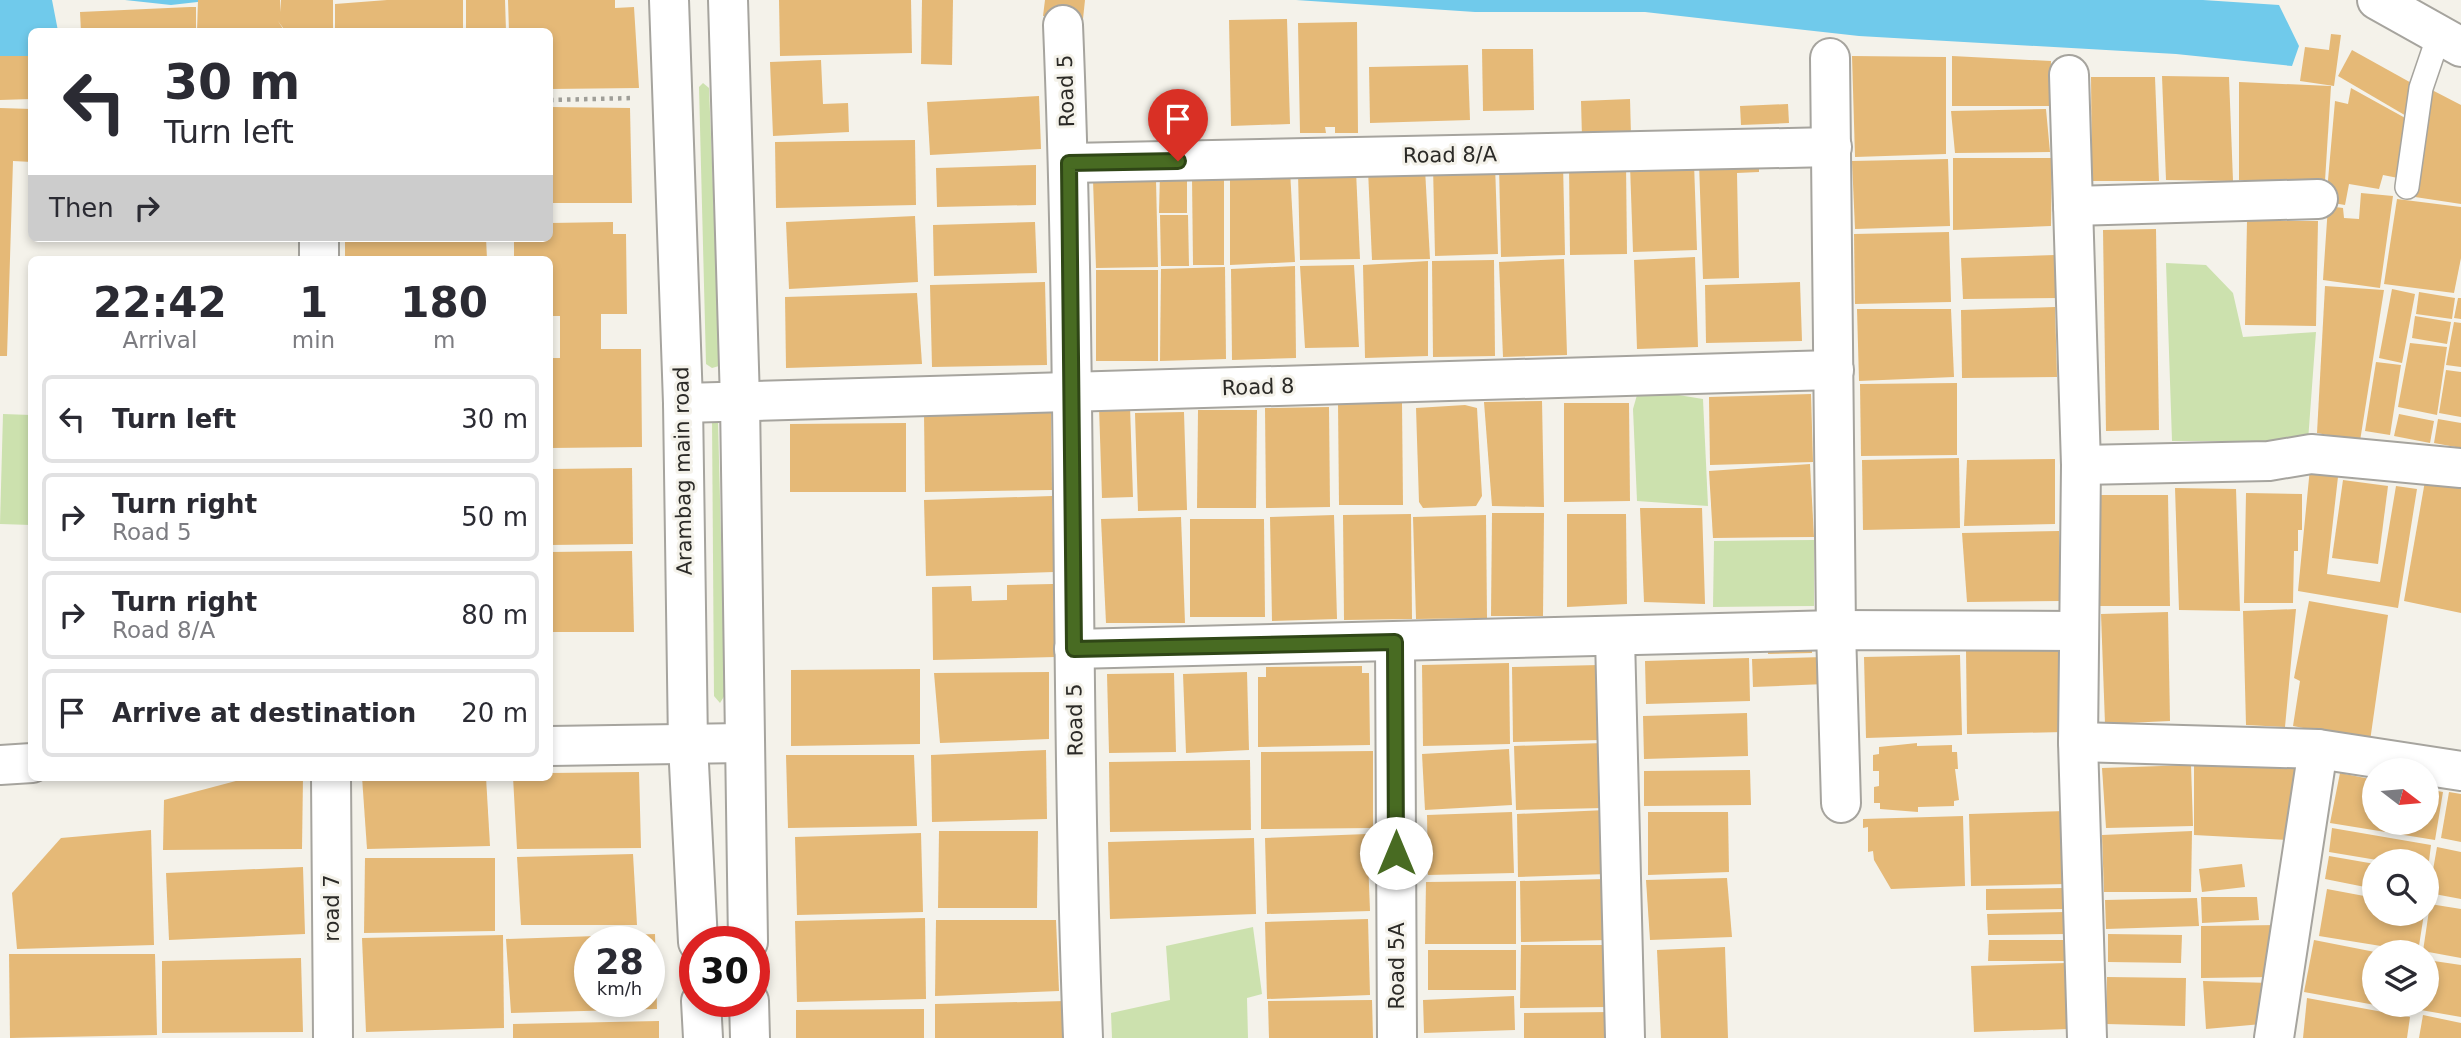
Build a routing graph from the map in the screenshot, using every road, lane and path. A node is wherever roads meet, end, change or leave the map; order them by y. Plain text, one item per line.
1 (668, 0) edge
2 (728, 0) edge
3 (2377, 0) edge
4 (1063, 25) dead end
5 (2450, 41) edge
6 (1830, 58) dead end
7 (2069, 75) dead end
8 (670, 97) junction
9 (553, 100) edge
10 (1832, 148) junction
11 (1069, 163) junction
12 (2407, 187) dead end
13 (2318, 199) dead end
14 (2073, 206) junction
15 (1834, 370) junction
16 (1072, 392) junction
17 (740, 401) junction
18 (683, 402) junction
19 (2081, 465) junction
20 (2461, 468) edge
21 (1836, 629) junction
22 (2079, 631) junction
23 (1615, 638) junction
24 (1395, 642) junction
25 (1074, 649) junction
26 (743, 743) junction
27 (2078, 743) junction
28 (688, 744) junction
29 (553, 746) edge
30 (2318, 749) junction
31 (28, 763) edge
32 (0, 765) edge
33 (2461, 771) edge
34 (331, 781) edge
35 (1841, 803) dead end
36 (697, 926) edge
37 (748, 926) edge
38 (702, 1017) edge
39 (749, 1017) edge
40 (333, 1038) edge
41 (703, 1038) edge
42 (750, 1038) edge
43 (1083, 1038) edge
44 (1397, 1038) edge
45 (1626, 1038) edge
46 (2087, 1038) edge
47 (2274, 1038) edge

1 - 8 street, Arambag main road
2 - 17 street
3 - 5 street
4 - 11 street, Road 5
5 - 12 lane
6 - 10 street
7 - 14 street
8 - 9 path
8 - 18 street, Arambag main road
10 - 11 street, Road 8/A
10 - 15 street
11 - 16 street, Road 5
13 - 14 street
14 - 19 street
15 - 16 street, Road 8
15 - 21 street
16 - 17 street, Road 8
16 - 25 street, Road 5
17 - 18 street, Road 8
17 - 26 street
18 - 28 street, Arambag main road
19 - 20 street
19 - 22 street
21 - 22 street
21 - 23 street
21 - 35 street
22 - 27 street
23 - 24 street
23 - 45 street
24 - 25 street
24 - 44 street, Road 5A
25 - 43 street, Road 5
26 - 28 street
26 - 37 street
27 - 30 street
27 - 46 street
28 - 29 street
28 - 36 street, Arambag main road
30 - 33 street
30 - 47 street
31 - 32 street
34 - 40 street, road 7
38 - 41 street
39 - 42 street

